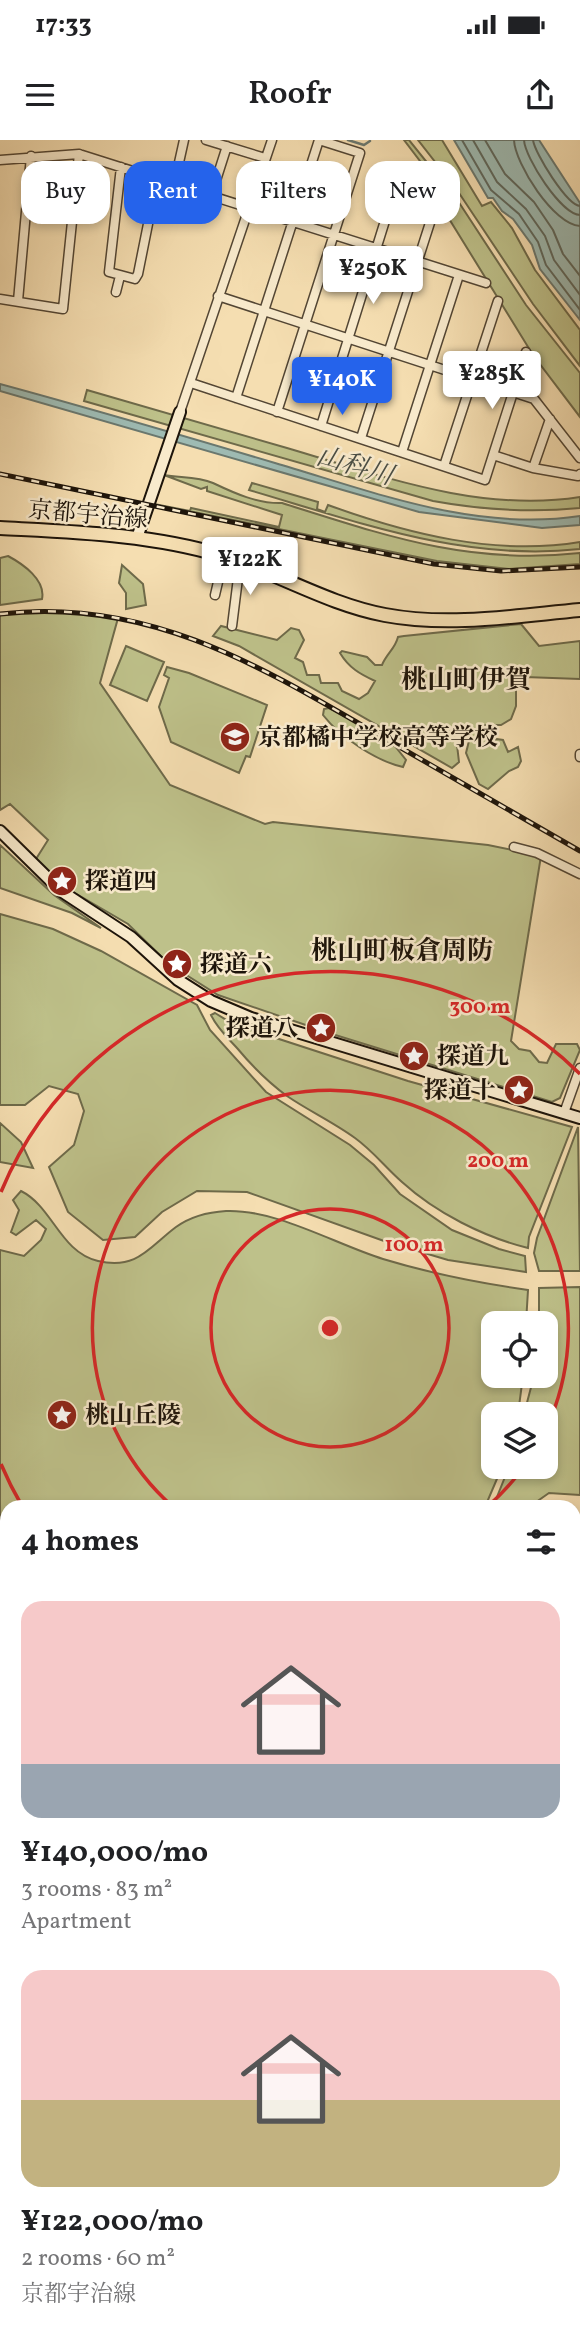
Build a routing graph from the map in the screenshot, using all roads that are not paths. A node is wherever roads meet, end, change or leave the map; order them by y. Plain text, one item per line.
1 (184, 140) edge
2 (206, 140) edge
3 (272, 140) edge
4 (227, 146) junction
5 (79, 154) junction
6 (31, 156) junction
7 (265, 158) junction
8 (0, 160) edge
9 (179, 161) edge
10 (264, 161) edge
11 (313, 161) edge
12 (222, 162) edge
13 (121, 167) junction
14 (124, 168) edge
15 (351, 183) edge
16 (148, 224) edge
17 (243, 224) edge
18 (293, 224) edge
19 (300, 224) edge
20 (338, 224) edge
21 (335, 235) junction
22 (377, 249) junction
23 (418, 262) junction
24 (459, 275) junction
25 (120, 276) junction
26 (486, 283) dead end
27 (116, 292) dead end
28 (218, 296) junction
29 (0, 299) edge
30 (18, 301) junction
31 (498, 302) dead end
32 (264, 311) junction
33 (305, 324) junction
34 (348, 338) junction
35 (389, 352) junction
36 (526, 352) dead end
37 (430, 365) junction
38 (472, 379) junction
39 (191, 383) junction
40 (513, 392) junction
41 (236, 398) junction
42 (180, 412) joint
43 (277, 412) junction
44 (550, 419) junction
45 (321, 426) junction
46 (362, 439) junction
47 (402, 452) junction
48 (493, 455) junction
49 (580, 458) edge
50 (444, 466) junction
51 (533, 468) junction
52 (580, 474) edge
53 (0, 528) edge
54 (18, 529) junction
55 (0, 534) edge
56 (137, 538) junction
57 (224, 556) junction
58 (240, 562) junction
59 (215, 596) dead end
60 (580, 610) edge
61 (232, 626) dead end
62 (0, 831) edge
63 (514, 847) dead end
64 (580, 874) edge
65 (580, 1068) edge
66 (564, 1113) junction
67 (580, 1118) edge

1 - 9 street
2 - 4 street
3 - 7 street
4 - 7 street
4 - 12 street
5 - 6 street
5 - 13 street
5 - 30 street
6 - 8 street
6 - 30 street
7 - 10 street
11 - 15 street
13 - 14 street
13 - 25 street
16 - 25 street
17 - 28 street
18 - 32 street
19 - 21 street
20 - 21 street
21 - 22 street
21 - 33 street
22 - 23 street
22 - 23 street
22 - 34 street
23 - 24 street
23 - 35 street
24 - 26 street
24 - 37 street
25 - 27 street
28 - 32 street
28 - 39 street
29 - 30 street
31 - 38 street
32 - 33 street
32 - 41 street
33 - 34 street
33 - 43 street
34 - 35 street
34 - 45 street
35 - 37 street
35 - 46 street
36 - 40 street
37 - 38 street
37 - 47 street
38 - 40 street
38 - 50 street
39 - 41 street
39 - 42 street
40 - 44 street
40 - 48 street
41 - 43 street
42 - 56 street
43 - 45 street
44 - 49 street
44 - 51 street
45 - 46 street
46 - 47 street
47 - 50 street
48 - 50 street
48 - 51 street
51 - 52 street
53 - 54 main road, 京都宇治線
54 - 55 street
54 - 56 main road, 京都宇治線
56 - 57 main road, 京都宇治線
57 - 58 main road, 京都宇治線
57 - 59 street
58 - 60 main road, 京都宇治線
58 - 61 street
62 - 66 street
63 - 64 street
65 - 66 street
66 - 67 street

